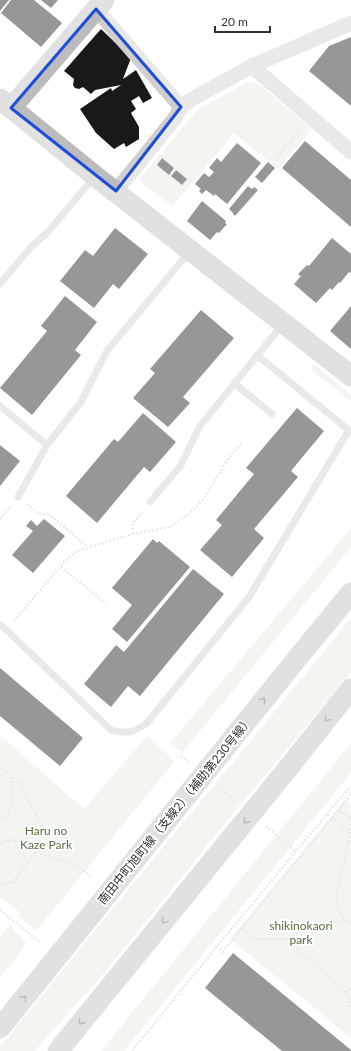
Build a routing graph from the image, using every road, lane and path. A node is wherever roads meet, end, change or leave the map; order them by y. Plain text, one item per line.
1 (100, 4) edge
2 (351, 23) edge
3 (252, 66) junction
4 (6, 104) edge
5 (181, 107) junction
6 (310, 117) junction
7 (351, 152) edge
8 (277, 157) dead end
9 (95, 176) junction
10 (116, 191) junction
11 (191, 250) junction
12 (0, 284) edge
13 (283, 323) junction
14 (256, 355) junction
15 (351, 376) edge
16 (234, 383) junction
17 (0, 406) edge
18 (272, 414) dead end
19 (350, 431) edge
20 (242, 443) dead end
21 (47, 445) junction
22 (18, 497) junction
23 (150, 502) joint
24 (0, 519) edge
25 (133, 534) junction
26 (89, 548) junction
27 (61, 567) junction
28 (351, 593) edge
29 (105, 603) dead end
30 (0, 624) edge
31 (6, 630) junction
32 (351, 688) edge
33 (0, 767) edge
34 (11, 776) junction
35 (351, 786) edge
36 (351, 795) edge
37 (339, 810) junction
38 (328, 814) junction
39 (0, 816) edge
40 (351, 818) edge
41 (351, 824) edge
42 (351, 834) edge
43 (0, 844) edge
44 (37, 848) junction
45 (36, 852) junction
46 (93, 878) dead end
47 (0, 884) edge
48 (0, 910) edge
49 (346, 921) junction
50 (351, 924) edge
51 (241, 929) junction
52 (285, 939) junction
53 (40, 942) dead end
54 (216, 947) junction
55 (351, 988) edge
56 (347, 993) junction
57 (351, 1007) edge
58 (0, 1028) edge
59 (58, 1051) edge
60 (132, 1051) edge

1 - 4 main road
1 - 5 street
2 - 3 street
3 - 5 street
3 - 6 street
4 - 9 main road
5 - 10 street
6 - 7 street
6 - 8 path
9 - 10 main road
9 - 12 lane
10 - 11 main road
11 - 13 main road
11 - 21 lane
13 - 14 lane
13 - 15 main road
14 - 16 lane
14 - 19 lane
16 - 18 lane
16 - 23 lane
17 - 21 lane
19 - 31 lane
20 - 25 path
21 - 22 lane
22 - 24 path
22 - 26 path
23 - 25 path
25 - 26 path
26 - 27 path
27 - 29 path
27 - 31 path
58 -> 28 main road, 南田中町旭町線（支線2）（補助第230号線）
30 - 31 lane
32 -> 59 main road
33 - 34 path
34 - 39 path
34 - 44 path
35 - 38 path
36 - 37 path
37 - 40 path
37 - 51 path
38 - 42 path
38 - 54 path
41 - 49 path
43 - 44 path
44 - 45 path
45 - 46 path
45 - 47 path
48 - 53 path
49 - 50 path
49 - 52 path
51 - 52 path
51 - 54 path
52 - 56 path
54 - 60 path
55 - 56 path
56 - 57 path

